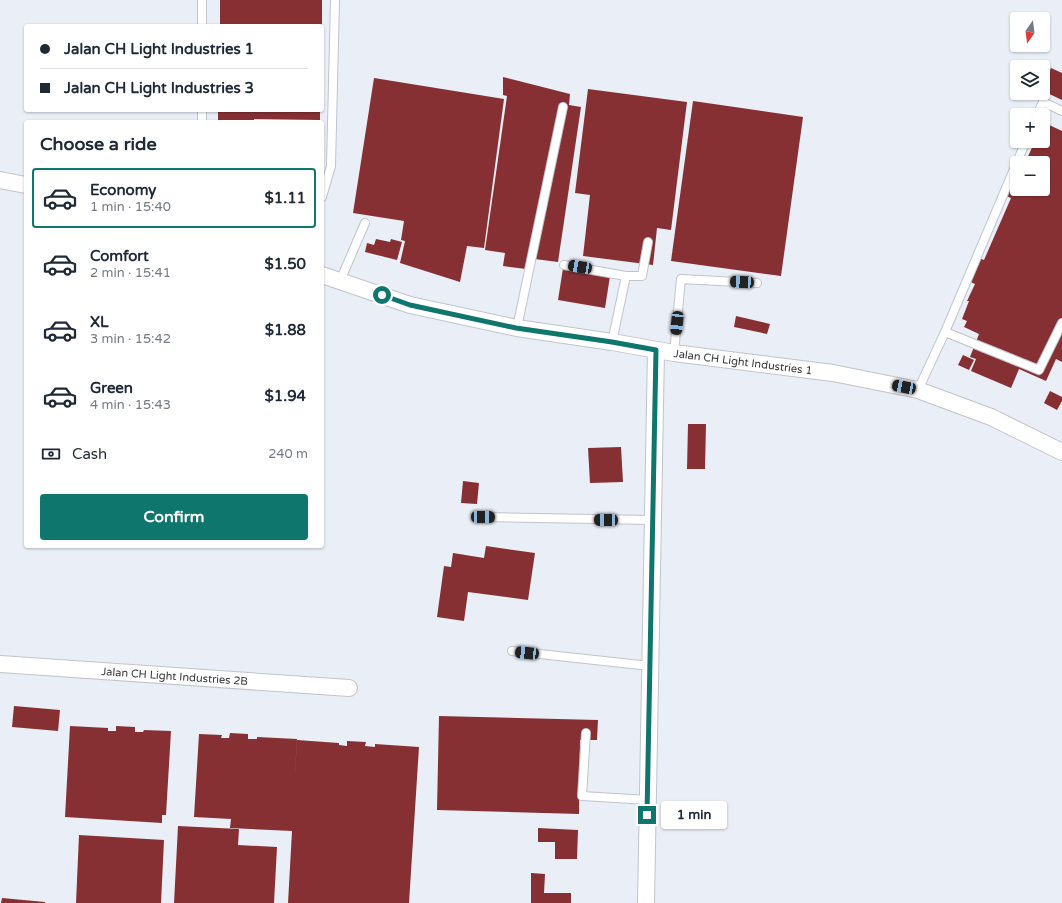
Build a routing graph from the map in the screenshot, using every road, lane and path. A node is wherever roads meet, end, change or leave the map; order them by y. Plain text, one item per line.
1 (202, 0) edge
2 (335, 0) edge
3 (202, 24) edge
4 (563, 107) dead end
5 (1040, 108) edge
6 (1062, 111) edge
7 (1023, 148) edge
8 (0, 180) edge
9 (24, 185) edge
10 (324, 190) edge
11 (365, 224) dead end
12 (648, 242) dead end
13 (564, 265) dead end
14 (324, 276) edge
15 (626, 276) junction
16 (340, 281) junction
17 (757, 283) dead end
18 (1062, 323) edge
19 (516, 328) junction
20 (945, 332) junction
21 (612, 342) junction
22 (656, 350) junction
23 (674, 353) junction
24 (918, 390) junction
25 (1062, 452) edge
26 (483, 517) dead end
27 (652, 520) junction
28 (512, 651) dead end
29 (0, 664) edge
30 (650, 666) junction
31 (349, 688) dead end
32 (586, 733) dead end
33 (648, 800) junction
34 (646, 903) edge

1 - 3 lane
2 - 10 lane
4 - 19 lane
5 - 6 lane
7 - 20 lane
8 - 9 street
11 - 16 lane
12 - 15 lane
13 - 15 lane
14 - 16 street, Jalan CH Light Industries 1
15 - 21 lane
16 - 19 street, Jalan CH Light Industries 1
17 - 23 lane
18 - 20 lane
19 - 21 street, Jalan CH Light Industries 1
20 - 24 lane
21 - 22 street, Jalan CH Light Industries 1
22 - 23 street, Jalan CH Light Industries 1
22 - 27 street
23 - 24 street, Jalan CH Light Industries 1
24 - 25 street, Jalan CH Light Industries 1
26 - 27 lane
27 - 30 street
28 - 30 lane
29 - 31 street, Jalan CH Light Industries 2B
30 - 33 street
32 - 33 lane
33 - 34 street

